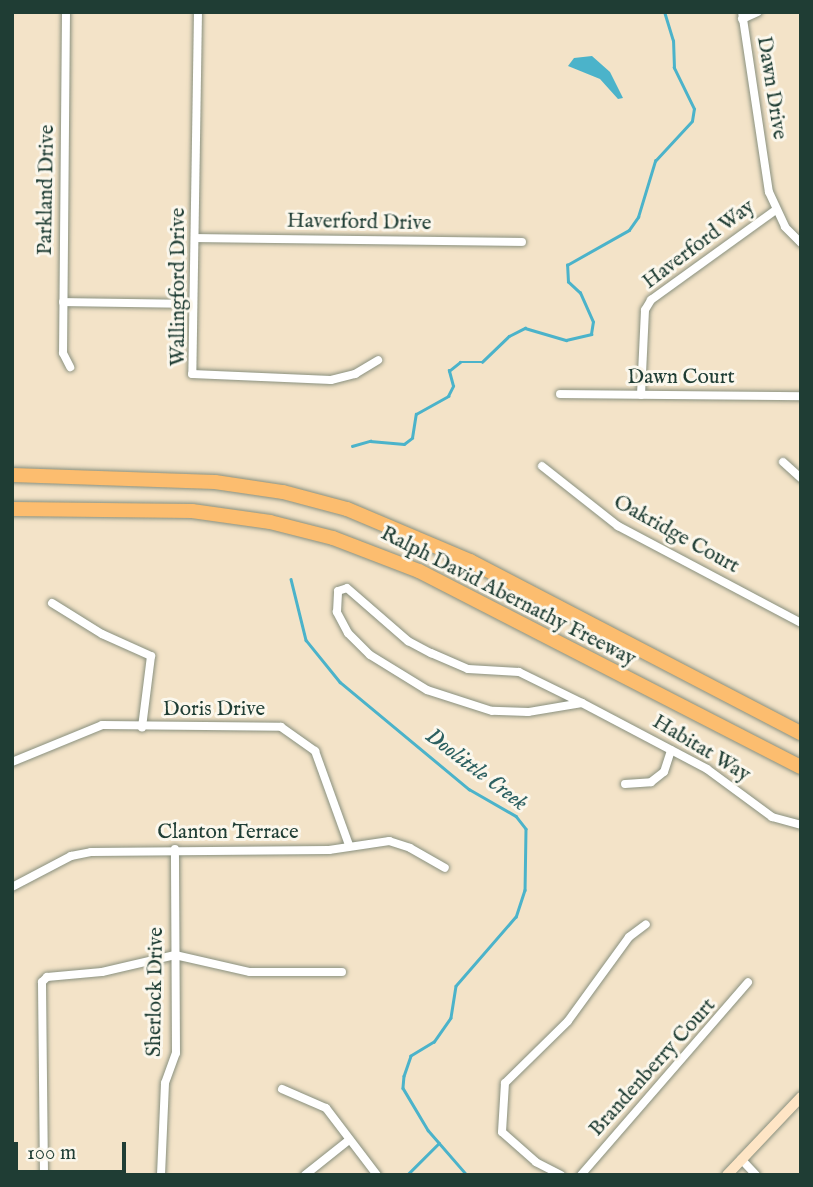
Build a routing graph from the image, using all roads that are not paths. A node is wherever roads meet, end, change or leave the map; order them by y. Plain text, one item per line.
1 (66, 12) edge
2 (198, 12) edge
3 (758, 12) edge
4 (742, 16) edge
5 (776, 210) junction
6 (195, 238) junction
7 (522, 242) dead end
8 (801, 243) edge
9 (63, 302) junction
10 (194, 304) junction
11 (377, 360) dead end
12 (70, 367) dead end
13 (560, 394) dead end
14 (641, 395) junction
15 (801, 396) edge
16 (783, 462) dead end
17 (542, 466) dead end
18 (12, 475) edge
19 (801, 478) edge
20 (12, 509) edge
21 (52, 603) dead end
22 (801, 623) edge
23 (582, 703) junction
24 (142, 727) junction
25 (801, 733) edge
26 (671, 750) junction
27 (12, 762) edge
28 (801, 767) edge
29 (625, 784) dead end
30 (801, 825) edge
31 (349, 845) junction
32 (175, 849) junction
33 (445, 868) dead end
34 (12, 887) edge
35 (646, 924) dead end
36 (175, 955) junction
37 (342, 972) dead end
38 (748, 982) dead end
39 (282, 1089) dead end
40 (801, 1097) edge
41 (349, 1140) junction
42 (741, 1159) junction
43 (44, 1175) edge
44 (161, 1175) edge
45 (305, 1175) edge
46 (377, 1175) edge
47 (561, 1175) edge
48 (581, 1175) edge
49 (727, 1175) edge
50 (756, 1175) edge

1 - 9 street, Parkland Drive
2 - 6 street, Wallingford Drive
3 - 4 street
4 - 5 street, Dawn Drive
5 - 8 street, Dawn Drive
5 - 14 street, Haverford Way
6 - 7 street, Haverford Drive
6 - 10 street, Wallingford Drive
9 - 10 street
9 - 12 street, Parkland Drive
10 - 11 street, Wallingford Drive
13 - 14 street, Dawn Court
14 - 15 street, Dawn Court
16 - 19 street
17 - 22 street, Oakridge Court
18 - 25 highway, Ralph David Abernathy Freeway
20 - 28 highway, Ralph David Abernathy Freeway
21 - 24 street
23 - 23 street, Habitat Way
23 - 26 street, Habitat Way
24 - 27 street, Doris Drive
24 - 31 street, Doris Drive
26 - 29 street
26 - 30 street, Habitat Way
31 - 32 street, Clanton Terrace
31 - 33 street, Clanton Terrace
32 - 34 street, Clanton Terrace
32 - 36 street, Sherlock Drive
35 - 47 street
36 - 37 street
36 - 43 street
36 - 44 street, Sherlock Drive
38 - 48 street, Brandenberry Court
39 - 41 street
40 - 42 street
41 - 45 street
41 - 46 street
42 - 49 street
42 - 50 street

